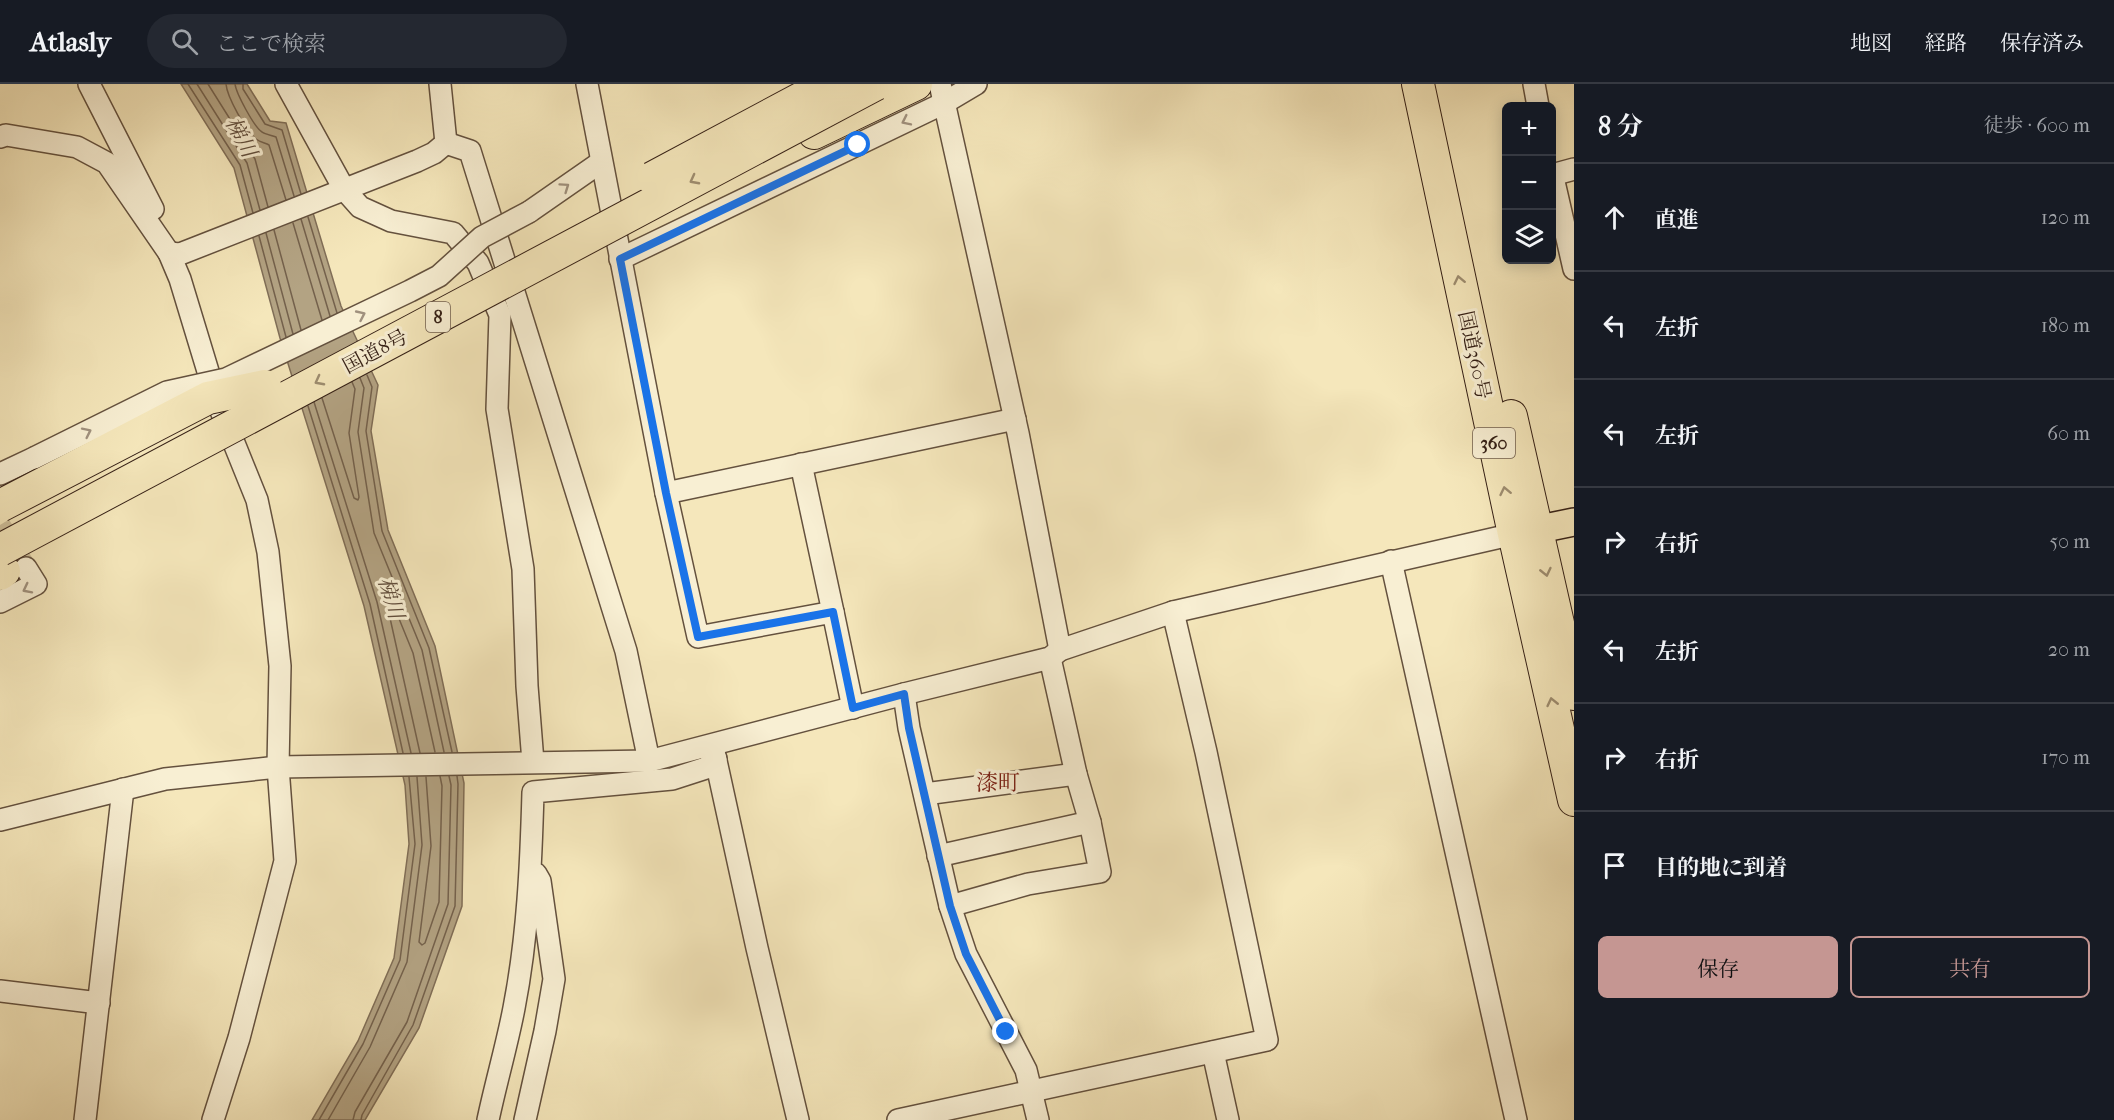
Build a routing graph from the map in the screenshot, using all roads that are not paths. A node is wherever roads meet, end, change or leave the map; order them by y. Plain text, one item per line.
1 (89, 84) edge
2 (286, 84) edge
3 (440, 84) edge
4 (586, 84) edge
5 (807, 84) edge
6 (828, 84) edge
7 (876, 84) edge
8 (916, 84) edge
9 (976, 84) edge
10 (1418, 84) edge
11 (1440, 84) edge
12 (1534, 84) edge
13 (942, 94) edge
14 (1537, 102) edge
15 (0, 137) edge
16 (446, 143) junction
17 (724, 151) junction
18 (601, 162) junction
19 (1574, 170) edge
20 (1556, 173) edge
21 (341, 190) junction
22 (1556, 191) edge
23 (170, 248) junction
24 (620, 259) junction
25 (1574, 269) edge
26 (274, 394) junction
27 (1015, 419) junction
28 (801, 464) junction
29 (0, 474) edge
30 (666, 493) junction
31 (0, 506) edge
32 (1574, 522) edge
33 (0, 526) edge
34 (1525, 532) junction
35 (1391, 561) junction
36 (8, 566) edge
37 (0, 602) edge
38 (833, 612) junction
39 (1173, 612) junction
40 (1055, 654) junction
41 (904, 694) junction
42 (1574, 694) edge
43 (853, 708) junction
44 (714, 751) junction
45 (649, 761) junction
46 (527, 762) junction
47 (284, 767) junction
48 (1076, 774) junction
49 (123, 789) junction
50 (925, 794) junction
51 (1574, 800) edge
52 (0, 820) edge
53 (1090, 822) junction
54 (938, 856) junction
55 (531, 866) junction
56 (950, 906) junction
57 (0, 991) edge
58 (99, 1003) junction
59 (1213, 1052) junction
60 (1032, 1092) junction
61 (85, 1120) edge
62 (213, 1120) edge
63 (488, 1120) edge
64 (525, 1120) edge
65 (798, 1120) edge
66 (898, 1120) edge
67 (1038, 1120) edge
68 (1228, 1120) edge
69 (1516, 1120) edge

1 - 23 street
2 - 21 street
3 - 16 street
4 - 18 street
5 - 17 highway, bridge
6 - 17 highway, 国道8号 / 8, bridge
7 - 17 highway, 国道8号 / 8, bridge
8 - 17 highway, bridge
9 - 13 street
34 -> 10 highway, 国道360号 / 360
11 - 34 highway, 国道360号 / 360
12 - 14 street
13 -> 24 street
13 - 27 street
15 - 23 street
16 - 21 street
16 - 45 street
17 - 26 highway, 国道8号 / 8, bridge
18 - 24 street
29 -> 18 street, bridge
19 - 20 street
21 - 23 street
21 - 46 street
22 - 25 street
23 - 47 street
24 - 30 street
26 - 31 highway, bridge
26 - 33 highway, 国道8号 / 8
26 - 36 highway, bridge
27 - 28 street
27 - 40 street
28 - 30 street
28 - 38 street
30 - 38 street
32 - 34 main road
34 - 35 street
34 -> 42 highway, 国道360号 / 360
51 -> 34 highway, 国道360号 / 360
35 - 39 street
35 - 69 street
36 -> 37 street
38 - 43 street
39 - 40 street
39 - 59 street
40 - 41 street
40 - 48 street
41 - 43 street
41 - 50 street
43 - 44 street
44 - 45 street
44 - 55 street
44 - 65 street
45 - 46 street
46 - 47 street
47 - 49 street
47 - 62 street
48 - 50 street
48 - 53 street
49 - 52 street
49 - 58 street
50 - 54 street
53 - 54 street
53 - 56 street
54 - 56 street
55 - 63 street
55 - 64 street
56 - 60 street
57 - 58 street
58 - 61 street
59 - 60 street
59 - 68 street
60 - 66 street
60 - 67 street

